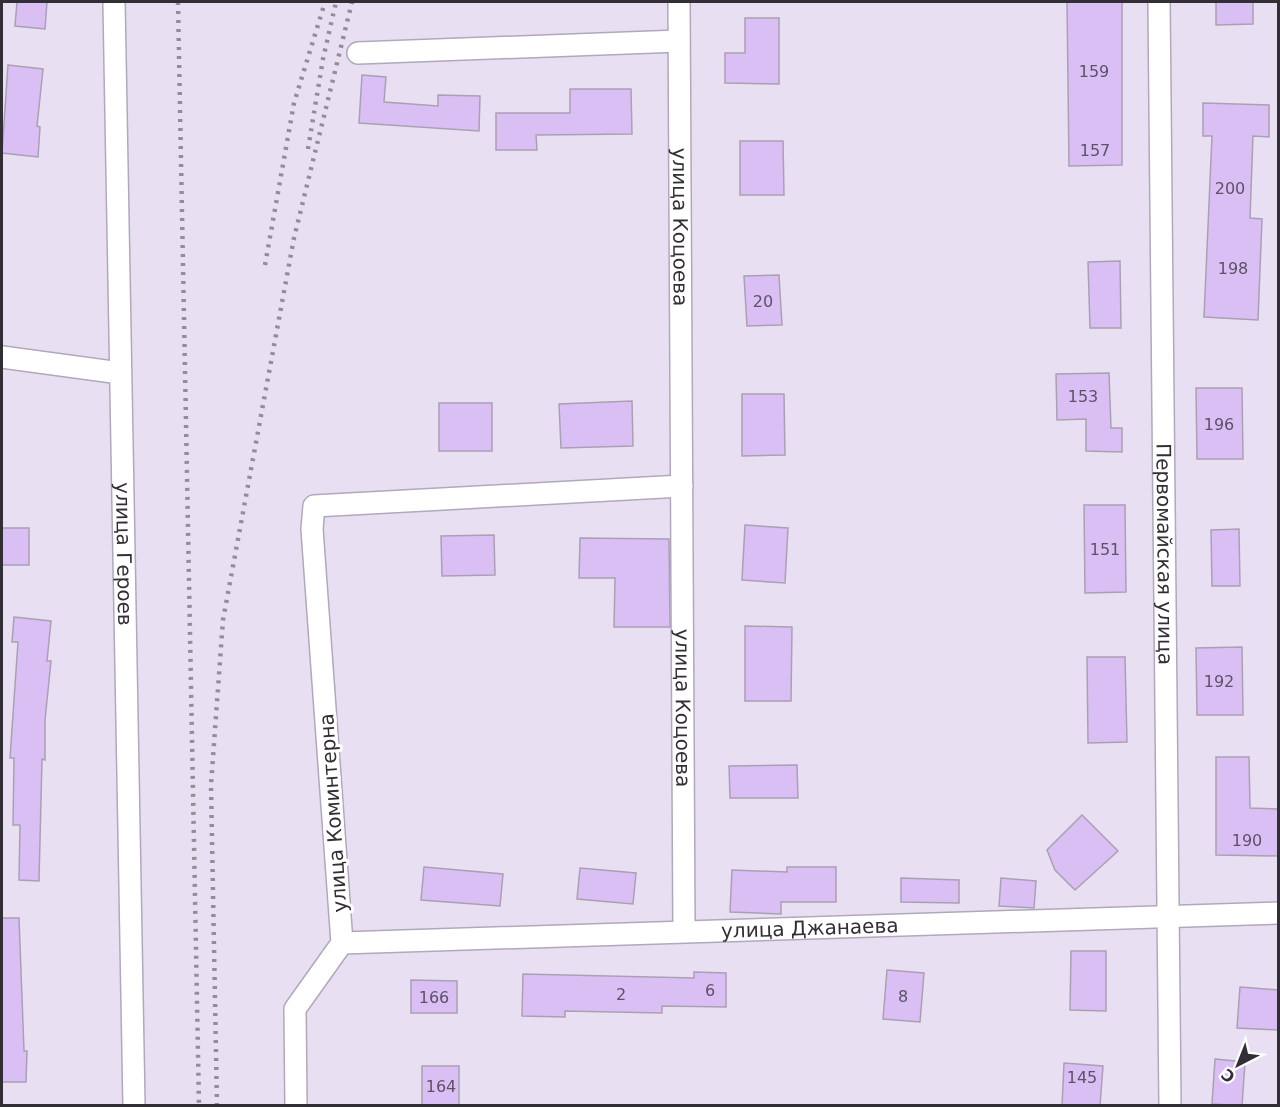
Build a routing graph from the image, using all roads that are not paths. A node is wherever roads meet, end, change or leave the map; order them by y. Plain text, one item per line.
1 (114, 2) edge
2 (679, 2) edge
3 (1159, 2) edge
4 (679, 41) junction
5 (358, 53) dead end
6 (2, 357) edge
7 (120, 373) junction
8 (682, 486) junction
9 (1278, 913) edge
10 (1169, 915) junction
11 (684, 931) junction
12 (342, 943) junction
13 (134, 1106) edge
14 (296, 1106) edge
15 (1170, 1106) edge

1 - 7 street, улица Героев
2 - 4 street, улица Коцоева
3 - 10 street, Первомайская улица
4 - 5 street
4 - 8 street, улица Коцоева
6 - 7 street
7 - 13 street, улица Героев
8 - 11 street, улица Коцоева
8 - 12 street, улица Коминтерна
9 - 10 street, улица Джанаева
10 - 11 street, улица Джанаева
10 - 15 street, Первомайская улица
11 - 12 street, улица Джанаева
12 - 14 street

